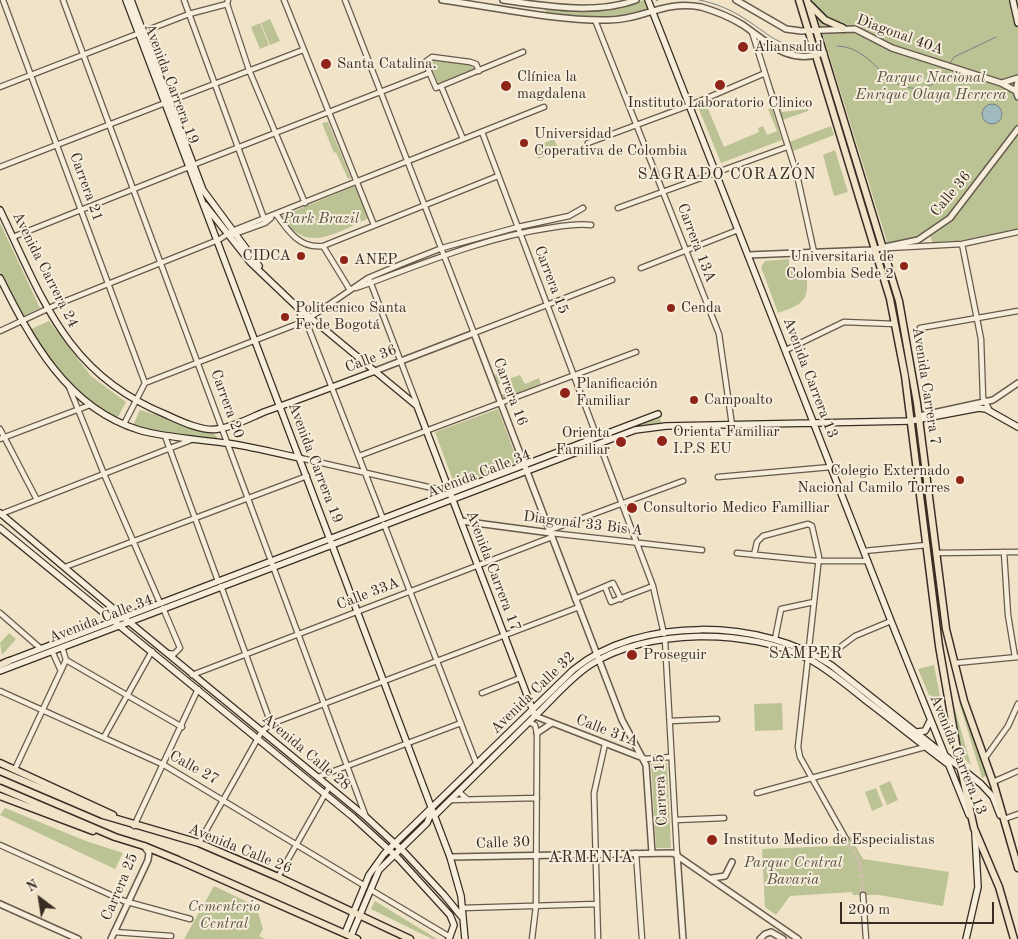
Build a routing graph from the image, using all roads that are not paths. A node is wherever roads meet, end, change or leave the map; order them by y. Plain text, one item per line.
1 (3, 0) edge
2 (63, 0) edge
3 (126, 0) edge
4 (131, 0) edge
5 (184, 0) edge
6 (284, 0) edge
7 (345, 0) edge
8 (442, 0) edge
9 (503, 0) edge
10 (636, 0) edge
11 (648, 0) edge
12 (736, 0) edge
13 (799, 0) edge
14 (1013, 0) edge
15 (227, 2) edge
16 (808, 2) edge
17 (1018, 9) edge
18 (653, 10) junction
19 (189, 14) junction
20 (595, 20) junction
21 (1018, 23) edge
22 (843, 28) junction
23 (817, 29) junction
24 (808, 30) junction
25 (752, 32) junction
26 (141, 33) junction
27 (303, 50) junction
28 (523, 52) dead end
29 (824, 53) junction
30 (83, 55) junction
31 (816, 55) junction
32 (249, 70) junction
33 (479, 70) junction
34 (429, 74) junction
35 (763, 74) junction
36 (32, 75) junction
37 (1018, 80) edge
38 (216, 83) junction
39 (1001, 83) junction
40 (441, 86) junction
41 (0, 87) edge
42 (1016, 91) junction
43 (381, 92) junction
44 (1018, 97) edge
45 (167, 102) junction
46 (690, 105) junction
47 (544, 107) dead end
48 (329, 113) junction
49 (110, 125) junction
50 (635, 126) junction
51 (1018, 129) edge
52 (482, 132) junction
53 (276, 133) junction
54 (463, 139) junction
55 (588, 143) dead end
56 (57, 145) junction
57 (787, 147) junction
58 (238, 148) junction
59 (408, 161) junction
60 (191, 166) junction
61 (0, 167) edge
62 (716, 173) junction
63 (498, 176) junction
64 (357, 182) junction
65 (133, 189) junction
66 (663, 192) junction
67 (204, 198) junction
68 (304, 203) junction
69 (425, 205) junction
70 (583, 208) dead end
71 (618, 208) dead end
72 (0, 210) edge
73 (81, 210) junction
74 (276, 214) junction
75 (557, 218) junction
76 (265, 221) junction
77 (374, 225) junction
78 (591, 225) dead end
79 (518, 227) junction
80 (558, 227) junction
81 (738, 230) junction
82 (1018, 232) edge
83 (520, 233) junction
84 (231, 234) junction
85 (13, 237) junction
86 (480, 237) junction
87 (217, 241) junction
88 (482, 244) junction
89 (962, 244) junction
90 (323, 246) junction
91 (442, 248) junction
92 (884, 248) junction
93 (876, 250) junction
94 (685, 251) junction
95 (814, 252) junction
96 (444, 254) junction
97 (748, 255) junction
98 (404, 263) junction
99 (161, 264) junction
100 (407, 268) junction
101 (641, 268) dead end
102 (0, 278) edge
103 (370, 280) junction
104 (612, 280) dead end
105 (109, 284) junction
106 (350, 290) junction
107 (548, 305) junction
108 (47, 309) junction
109 (1018, 311) edge
110 (977, 318) junction
111 (22, 320) junction
112 (308, 320) junction
113 (895, 324) junction
114 (920, 328) dead end
115 (0, 331) edge
116 (474, 334) junction
117 (256, 342) junction
118 (786, 350) junction
119 (636, 352) dead end
120 (400, 362) junction
121 (198, 363) junction
122 (375, 372) junction
123 (574, 375) junction
124 (145, 383) junction
125 (1018, 384) edge
126 (69, 387) junction
127 (332, 387) junction
128 (135, 401) junction
129 (984, 402) junction
130 (500, 404) junction
131 (90, 405) junction
132 (280, 406) junction
133 (417, 406) junction
134 (78, 409) junction
135 (990, 411) junction
136 (947, 413) junction
137 (658, 414) dead end
138 (919, 418) junction
139 (910, 421) junction
140 (124, 424) junction
141 (814, 424) junction
142 (732, 425) junction
143 (1018, 427) edge
144 (222, 428) junction
145 (0, 429) edge
146 (427, 431) junction
147 (165, 436) junction
148 (2, 438) edge
149 (193, 439) junction
150 (598, 440) junction
151 (228, 443) junction
152 (170, 448) junction
153 (359, 456) junction
154 (300, 458) junction
155 (831, 466) junction
156 (526, 467) junction
157 (365, 472) junction
158 (104, 474) junction
159 (307, 476) junction
160 (718, 477) dead end
161 (683, 481) dead end
162 (447, 484) junction
163 (437, 489) junction
164 (451, 496) junction
165 (441, 497) junction
166 (248, 499) junction
167 (36, 500) junction
168 (622, 503) junction
169 (1, 514) edge
170 (195, 518) junction
171 (384, 521) junction
172 (461, 521) junction
173 (1, 532) edge
174 (551, 533) junction
175 (331, 541) junction
176 (134, 542) junction
177 (636, 542) junction
178 (927, 545) junction
179 (702, 550) dead end
180 (864, 551) junction
181 (1004, 552) junction
182 (1018, 552) edge
183 (737, 553) dead end
184 (936, 553) junction
185 (754, 555) junction
186 (818, 560) junction
187 (868, 561) junction
188 (272, 564) junction
189 (478, 566) junction
190 (65, 567) junction
191 (219, 584) junction
192 (653, 586) junction
193 (605, 587) junction
194 (410, 592) junction
195 (576, 598) junction
196 (621, 598) junction
197 (814, 602) junction
198 (162, 605) junction
199 (579, 607) junction
200 (358, 612) junction
201 (0, 613) edge
202 (122, 617) junction
203 (114, 620) junction
204 (890, 621) junction
205 (128, 622) junction
206 (119, 625) junction
207 (298, 634) junction
208 (503, 634) junction
209 (665, 637) junction
210 (775, 639) junction
211 (62, 647) junction
212 (40, 648) junction
213 (52, 651) junction
214 (152, 651) junction
215 (808, 651) junction
216 (166, 653) junction
217 (245, 655) junction
218 (597, 657) junction
219 (1016, 657) edge
220 (808, 659) junction
221 (66, 660) junction
222 (437, 660) junction
223 (823, 660) junction
224 (9, 661) joint
225 (955, 663) junction
226 (0, 664) edge
227 (0, 671) edge
228 (61, 671) junction
229 (192, 675) junction
230 (520, 678) junction
231 (384, 682) junction
232 (198, 689) junction
233 (0, 691) edge
234 (482, 693) dead end
235 (127, 696) junction
236 (1018, 704) edge
237 (324, 705) junction
238 (41, 710) junction
239 (534, 713) junction
240 (717, 719) dead end
241 (931, 720) junction
242 (670, 721) junction
243 (529, 722) junction
244 (461, 723) junction
245 (552, 723) junction
246 (271, 724) junction
247 (182, 727) junction
248 (262, 731) junction
249 (917, 732) junction
250 (537, 733) junction
251 (104, 737) junction
252 (258, 737) junction
253 (407, 743) junction
254 (605, 744) junction
255 (925, 747) junction
256 (945, 754) junction
257 (672, 757) junction
258 (985, 758) junction
259 (644, 759) junction
260 (0, 763) edge
261 (164, 765) junction
262 (477, 765) junction
263 (348, 766) junction
264 (950, 766) junction
265 (961, 767) junction
266 (15, 769) junction
267 (0, 771) edge
268 (1018, 772) edge
269 (318, 777) junction
270 (812, 778) junction
271 (993, 782) junction
272 (329, 787) junction
273 (0, 788) edge
274 (458, 792) junction
275 (324, 793) junction
276 (757, 794) dead end
277 (1, 798) edge
278 (537, 798) junction
279 (224, 799) junction
280 (450, 800) junction
281 (468, 800) junction
282 (433, 812) junction
283 (1018, 814) edge
284 (366, 817) junction
285 (724, 818) dead end
286 (1004, 819) junction
287 (675, 820) junction
288 (134, 826) junction
289 (974, 828) junction
290 (115, 837) junction
291 (846, 839) tunnel mouth
292 (199, 843) junction
293 (1015, 843) edge
294 (0, 845) edge
295 (297, 845) junction
296 (144, 846) junction
297 (397, 846) junction
298 (391, 851) junction
299 (636, 853) junction
300 (652, 853) junction
301 (536, 854) junction
302 (595, 854) junction
303 (677, 854) junction
304 (450, 857) junction
305 (732, 862) dead end
306 (1018, 870) edge
307 (278, 877) junction
308 (709, 878) junction
309 (368, 888) junction
310 (863, 895) tunnel mouth
311 (129, 901) junction
312 (0, 904) edge
313 (597, 904) junction
314 (536, 906) junction
315 (462, 908) junction
316 (357, 914) junction
317 (462, 918) junction
318 (190, 919) dead end
319 (114, 932) junction
320 (171, 936) dead end
321 (349, 937) edge
322 (449, 938) edge
323 (78, 939) edge
324 (111, 939) edge
325 (410, 939) edge
326 (465, 939) edge
327 (532, 939) edge
328 (598, 939) edge
329 (642, 939) edge
330 (683, 939) edge
331 (760, 939) edge
332 (783, 939) edge
333 (798, 939) edge
334 (866, 939) edge
335 (966, 939) edge
336 (1014, 939) edge

1 - 36 street, Carrera 21
2 - 30 street, Carrera 20
3 - 26 main road, Avenida Carrera 19
4 - 26 main road, Avenida Carrera 19
5 - 19 street
6 - 27 street
7 - 43 street, Carrera 16
8 - 20 street
9 - 10 street
11 - 18 main road, Avenida Carrera 13
12 - 24 street, Diagonal 40A
13 - 24 main road, Avenida Carrera 7
14 - 17 main road
14 - 21 main road
15 - 19 street
15 - 32 street
16 - 22 main road
16 - 23 main road, Avenida Carrera 7
18 - 20 street
18 - 25 street
18 - 46 main road, Avenida Carrera 13
19 - 26 street
19 - 38 street
20 - 50 street, Carrera 13A
22 - 23 street, Diagonal 40A
22 - 39 street, Diagonal 40A
23 - 24 street, Diagonal 40A
23 - 29 main road, Avenida Carrera 7
24 - 31 main road, Avenida Carrera 7
25 - 31 street
25 - 35 street
26 - 30 street
26 - 45 main road, Avenida Carrera 19
27 - 32 street
27 - 48 street
28 - 33 street
29 - 31 street
29 - 92 main road, Avenida Carrera 7
30 - 36 street
30 - 49 street, Carrera 20
31 - 93 main road, Avenida Carrera 7
32 - 38 street
32 - 53 street
33 - 34 street
33 - 40 street
34 - 40 street
34 - 43 street
35 - 46 street
35 - 57 street
36 - 41 street
36 - 56 street, Carrera 21
37 - 39 street
37 - 42 street
38 - 45 street
38 - 58 street
39 - 42 street, Diagonal 40A
40 - 54 street
42 - 44 street
43 - 48 street
43 - 59 street, Carrera 16
45 - 49 street
45 - 60 main road, Avenida Carrera 19
46 - 50 street
46 - 62 main road, Avenida Carrera 13
47 - 52 street
48 - 53 street
48 - 64 street
49 - 56 street
49 - 65 street, Carrera 20
50 - 55 street
50 - 66 street, Carrera 13A
51 - 92 street, Calle 36
52 - 54 street
52 - 63 street, Carrera 15
53 - 58 street
53 - 68 street
54 - 59 street
56 - 61 street
56 - 73 street, Carrera 21
57 - 62 street
57 - 95 street
58 - 60 street
58 - 76 street
59 - 64 street
59 - 69 street, Carrera 16
60 - 65 street
60 - 67 main road, Avenida Carrera 19
62 - 66 street
62 - 81 main road, Avenida Carrera 13
63 - 69 street
63 - 79 street, Carrera 15
64 - 68 street
64 - 77 street
65 - 73 street
65 - 99 street, Carrera 20
66 - 71 street
66 - 94 street, Carrera 13A
67 - 84 main road
67 - 87 main road, Avenida Carrera 19
68 - 74 street
69 - 77 street
69 - 91 street, Carrera 16
70 - 75 street
72 - 85 main road, Avenida Carrera 24
73 - 85 street
73 - 105 street, Carrera 21
74 - 76 street
74 - 90 street
75 - 79 street
75 - 80 street
76 - 84 street
77 - 90 street
78 - 80 street
79 - 83 street, Carrera 15
79 - 86 street
80 - 83 street
81 - 94 street
81 - 97 main road, Avenida Carrera 13
82 - 89 street, Calle 36
83 - 88 street
83 - 107 street, Carrera 15
84 - 87 street
84 - 112 main road
85 - 108 main road, Avenida Carrera 24
86 - 88 street
86 - 91 street
87 - 99 street
87 - 117 main road, Avenida Carrera 19
88 - 96 street
89 - 92 street, Calle 36
89 - 110 street
90 - 106 street
91 - 96 street, Carrera 16
91 - 98 street
92 - 93 street, Calle 36
92 - 138 main road, Avenida Carrera 7
93 - 95 street, Calle 36
93 - 113 main road, Avenida Carrera 7
94 - 101 street
94 - 142 street, Carrera 13A
95 - 97 street, Calle 36
96 - 100 street
96 - 116 street, Carrera 16
97 - 118 main road, Avenida Carrera 13
98 - 100 street
98 - 103 street
99 - 105 street
99 - 121 street, Carrera 20
100 - 103 street
102 - 111 main road
103 - 106 street
103 - 120 street
104 - 107 street, Calle 36
105 - 108 street
105 - 124 street, Carrera 21
106 - 112 street
107 - 116 street, Calle 36
107 - 123 street, Carrera 15
108 - 111 street
108 - 128 main road, Avenida Carrera 24
109 - 110 street
110 - 114 street
110 - 129 street
111 - 115 street
111 - 126 main road
112 - 117 street
112 - 122 main road
112 - 127 street
113 - 118 street
113 - 139 main road, Avenida Carrera 7
116 - 120 street, Calle 36
116 - 130 street, Carrera 16
117 - 121 street
117 - 132 main road, Avenida Carrera 19
118 - 141 main road, Avenida Carrera 13
119 - 123 street
120 - 122 street, Calle 36
120 - 133 street
121 - 124 street
121 - 144 street, Carrera 20
122 - 127 main road, Calle 36
122 - 133 main road
123 - 130 street
123 - 150 street, Carrera 15
124 - 128 street
125 - 129 street, Avenida Calle 34
126 - 131 main road
126 - 134 street
127 - 132 main road, Calle 36
127 - 153 street
128 - 140 street
128 - 144 main road, Avenida Carrera 24
129 - 135 street
129 - 136 street, Avenida Calle 34
130 - 146 street
130 - 156 street, Carrera 16
131 - 134 street
131 - 140 main road
132 - 144 main road, Calle 36
132 - 154 main road, Avenida Carrera 19
133 - 146 main road, Avenida Carrera 17
134 - 148 street
134 - 158 street
135 - 136 main road, Avenida Calle 34
135 - 143 main road
136 - 138 main road, Avenida Calle 34
137 - 150 main road, Avenida Calle 34
138 - 139 main road, Avenida Calle 34
138 - 184 main road, Avenida Carrera 7
139 - 141 main road, Avenida Calle 34
139 - 178 main road, Avenida Carrera 7
140 - 147 main road
141 - 142 main road, Avenida Calle 34
141 - 155 main road, Avenida Carrera 13
142 - 150 main road, Avenida Calle 34
144 - 151 street, Carrera 20
145 - 148 street
146 - 153 street
146 - 162 main road, Avenida Carrera 17
147 - 149 main road
147 - 152 street
148 - 167 street
149 - 151 main road
149 - 152 street
150 - 156 main road, Avenida Calle 34
150 - 168 street, Carrera 15
151 - 154 main road
151 - 166 street, Carrera 20
152 - 158 street
152 - 170 street
153 - 157 street
154 - 157 street
154 - 159 main road, Avenida Carrera 19
155 - 160 street
155 - 180 main road, Avenida Carrera 13
156 - 164 main road, Avenida Calle 34
156 - 174 street, Carrera 16
157 - 163 street
157 - 171 street
158 - 167 street
158 - 176 street
159 - 166 street
159 - 175 main road, Avenida Carrera 19
161 - 168 street, Calle 33A
162 - 163 street
162 - 164 main road, Avenida Carrera 17
163 - 165 street
164 - 165 main road, Avenida Calle 34
164 - 171 main road, Avenida Calle 34
164 - 172 main road, Avenida Carrera 17
165 - 171 main road, Avenida Calle 34
166 - 170 street
166 - 188 street, Carrera 20
167 - 169 street
168 - 174 street, Calle 33A
168 - 177 street, Carrera 15
169 - 190 main road, Avenida Calle 28
170 - 176 street
170 - 191 street
171 - 175 main road, Avenida Calle 34
171 - 194 street
172 - 174 street, Diagonal 33 Bis A
172 - 189 main road, Avenida Carrera 17
173 - 203 main road, Avenida Calle 28
174 - 177 street, Diagonal 33 Bis A
174 - 189 street, Calle 33A
174 - 195 street, Carrera 16
175 - 188 main road, Avenida Calle 34
175 - 200 main road, Avenida Carrera 19
176 - 190 street
176 - 198 street
177 - 179 street, Diagonal 33 Bis A
177 - 192 street, Carrera 15
178 - 180 street
178 - 265 main road, Avenida Carrera 7
180 - 187 main road, Avenida Carrera 13
181 - 182 street
181 - 184 street
181 - 219 street
183 - 185 street
184 - 225 main road, Avenida Carrera 7
185 - 186 street
185 - 186 street
186 - 187 street
186 - 197 street
187 - 204 main road, Avenida Carrera 13
188 - 191 main road, Avenida Calle 34
188 - 207 street, Carrera 20
189 - 194 street, Calle 33A
189 - 208 main road, Avenida Carrera 17
190 - 202 main road, Avenida Calle 28
191 - 198 main road, Avenida Calle 34
191 - 217 street
192 - 196 street
192 - 209 street, Carrera 15
193 - 195 street
193 - 196 street
193 - 196 street
194 - 200 street, Calle 33A
194 - 222 street
195 - 199 street, Carrera 16
197 - 210 street
197 - 215 street
198 - 202 main road, Avenida Calle 34
198 - 205 main road, Avenida Calle 34
198 - 216 street
199 - 208 street
199 - 218 street, Carrera 16
200 - 207 street, Calle 33A
200 - 231 main road, Avenida Carrera 19
201 - 212 street
202 - 203 main road, Avenida Calle 34
202 - 205 main road, Avenida Calle 28
203 - 206 main road, Avenida Calle 28
203 - 212 main road, Avenida Calle 34
204 - 223 street
204 - 241 main road, Avenida Carrera 13
205 - 206 main road, Avenida Calle 34
205 - 216 main road, Avenida Calle 28
206 - 211 main road, Avenida Calle 34
206 - 214 main road, Avenida Calle 28
207 - 217 street, Calle 33A
207 - 237 street, Carrera 20
208 - 222 street
208 - 230 main road, Avenida Carrera 17
209 - 210 main road, Avenida Calle 32
209 - 218 main road, Avenida Calle 32
209 - 220 main road, Avenida Calle 32
209 - 242 street, Carrera 15
210 - 215 main road, Avenida Calle 32
211 - 213 main road, Avenida Calle 34
211 - 221 street
212 - 224 main road, Avenida Calle 34
213 - 227 main road, Avenida Calle 34
213 - 228 street
214 - 232 main road, Avenida Calle 28
214 - 235 street
215 - 220 street
215 - 223 main road, Avenida Calle 32
216 - 229 main road, Avenida Calle 28
217 - 229 street, Calle 33A
217 - 246 street
218 - 239 main road, Avenida Calle 32
218 - 259 street, Carrera 16
219 - 225 street
220 - 255 main road, Avenida Calle 32
220 - 270 street
221 - 228 street
221 - 235 street
222 - 231 street
222 - 244 street
223 - 249 main road, Avenida Calle 32
224 - 226 main road
225 - 258 main road, Avenida Carrera 7
228 - 238 street
229 - 248 main road, Avenida Calle 28
230 - 234 street
230 - 239 main road, Avenida Carrera 17
231 - 237 street
231 - 253 main road, Avenida Carrera 19
232 - 247 street
232 - 252 main road, Avenida Calle 28
233 - 238 street, Calle 27
235 - 247 street
235 - 251 street
236 - 258 street
237 - 246 street
237 - 263 street, Carrera 20
238 - 251 street, Calle 27
238 - 266 street
239 - 243 main road, Avenida Calle 32
239 - 245 street, Calle 31A
239 - 262 main road, Avenida Calle 32
240 - 242 street
241 - 249 main road
241 - 256 main road, Avenida Carrera 13
242 - 257 street, Carrera 15
243 - 250 street
243 - 274 main road, Avenida Calle 32
244 - 253 street
244 - 262 street
245 - 250 street
245 - 254 street, Calle 31A
246 - 248 street
247 - 261 street
248 - 252 street
248 - 269 main road, Avenida Calle 28
249 - 256 main road, Avenida Calle 32
250 - 278 street
251 - 261 street, Calle 27
252 - 275 main road, Avenida Calle 28
252 - 279 street
253 - 263 street
253 - 282 main road, Avenida Carrera 19
254 - 259 street, Calle 31A
254 - 302 street
255 - 264 main road, Avenida Calle 32
255 - 270 street
256 - 264 main road, Avenida Carrera 13
256 - 265 main road, Avenida Calle 32
257 - 259 street, Calle 31A
257 - 287 street, Carrera 15
258 - 271 main road, Avenida Carrera 7
259 - 300 street, Carrera 16
260 - 266 main road
261 - 279 street, Calle 27
261 - 288 street
262 - 282 main road, Avenida Calle 32
263 - 269 street
263 - 284 street, Carrera 20
264 - 289 main road, Avenida Carrera 13
265 - 289 main road, Avenida Carrera 7
265 - 306 main road, Avenida Carrera 7
266 - 288 main road
267 - 288 main road, Avenida Calle 26
268 - 271 street
269 - 272 main road, Avenida Calle 28
270 - 276 street
270 - 291 street
271 - 286 main road, Avenida Carrera 7
272 - 275 street
272 - 284 main road, Avenida Calle 28
273 - 290 main road
274 - 280 main road, Avenida Calle 32
274 - 281 street
275 - 295 street
275 - 298 main road, Avenida Calle 28
277 - 290 main road
278 - 281 street
278 - 301 street
279 - 292 street
279 - 295 street, Calle 27
280 - 281 street
280 - 282 main road, Avenida Calle 32
282 - 297 main road, Avenida Calle 32
282 - 304 main road, Avenida Carrera 19
283 - 286 street
284 - 297 main road, Avenida Calle 28
285 - 287 street
286 - 293 main road, Avenida Carrera 7
287 - 303 street, Carrera 15
288 - 292 main road, Avenida Calle 26
289 - 335 main road, Avenida Carrera 13
289 - 336 main road, Avenida Carrera 7
290 - 296 main road
292 - 307 main road, Avenida Calle 26
293 - 306 main road, Avenida Carrera 7
294 - 311 street
295 - 307 street
295 - 309 street, Calle 27
296 - 311 street, Carrera 25
296 - 321 main road
297 - 298 main road, Avenida Calle 32
297 - 317 main road, Avenida Calle 28
298 - 309 main road, Avenida Calle 32
298 - 322 main road, Avenida Calle 28
299 - 300 street, Calle 30
299 - 302 street, Calle 30
299 - 329 street
300 - 303 street, Calle 30
301 - 302 street, Calle 30
301 - 304 street, Calle 30
301 - 314 street
302 - 313 street
303 - 308 street
303 - 330 street, Carrera 15
304 - 315 main road, Avenida Carrera 19
305 - 308 street
307 - 316 main road, Avenida Calle 26
308 - 333 street
309 - 316 main road, Avenida Calle 32
309 - 322 street, Calle 27
310 - 334 street
311 - 318 street
311 - 319 street, Carrera 25
312 - 323 street
313 - 314 street
313 - 328 street
314 - 315 street
314 - 327 street
315 - 317 main road, Avenida Carrera 19
316 - 321 main road, Avenida Calle 32
316 - 325 main road, Avenida Calle 26
317 - 326 main road, Avenida Carrera 19
319 - 320 street
319 - 324 street, Carrera 25
331 - 332 street

